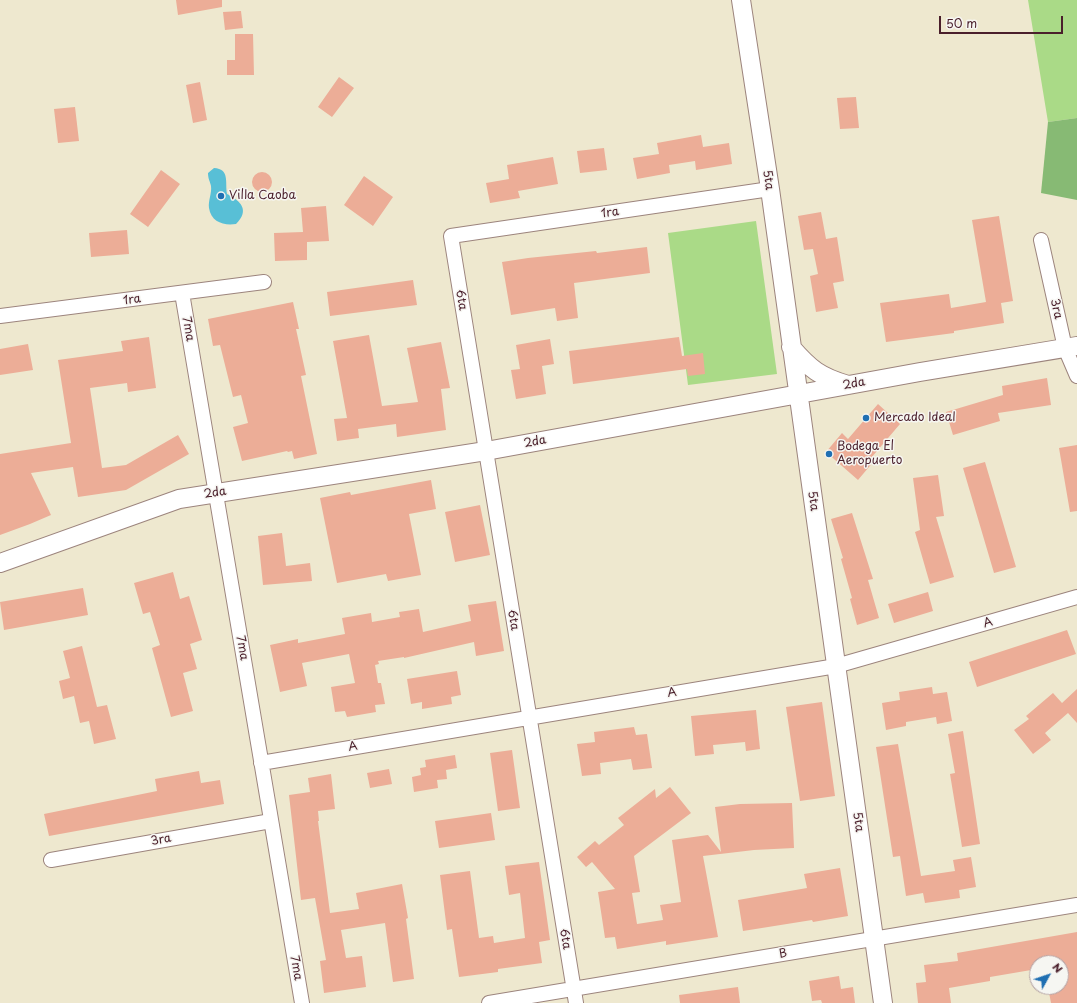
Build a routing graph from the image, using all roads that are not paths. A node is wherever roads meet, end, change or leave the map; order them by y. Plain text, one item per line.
1 (741, 0) edge
2 (770, 189) junction
3 (451, 236) joint
4 (1041, 240) dead end
5 (264, 282) dead end
6 (182, 294) junction
7 (0, 316) edge
8 (791, 346) junction
9 (1071, 348) edge
10 (1077, 376) edge
11 (849, 385) junction
12 (798, 394) junction
13 (486, 451) junction
14 (216, 493) junction
15 (0, 563) edge
16 (1077, 597) edge
17 (836, 666) junction
18 (529, 716) junction
19 (261, 762) junction
20 (271, 821) junction
21 (51, 860) dead end
22 (1077, 905) edge
23 (875, 939) junction
24 (573, 989) junction
25 (302, 1003) edge
26 (489, 1003) edge
27 (576, 1003) edge
28 (883, 1003) edge

1 - 2 street, 5ta
2 - 3 street, 1ra
2 - 8 street, 5ta
3 - 13 street, 6ta
4 - 9 street, 3ra
5 - 6 street, 1ra
6 - 7 street, 1ra
6 - 14 street, 7ma
8 - 11 street
8 - 12 street, 5ta
9 - 10 street, 3ra
9 - 11 street, 2da
11 - 12 street, 2da
12 - 13 street, 2da
12 - 17 street, 5ta
13 - 14 street, 2da
13 - 18 street, 6ta
14 - 15 street, 2da
14 - 19 street, 7ma
16 - 17 street, A
17 - 18 street, A
17 - 23 street, 5ta
18 - 19 street, A
18 - 24 street, 6ta
19 - 20 street, 7ma
20 - 21 street, 3ra
20 - 25 street, 7ma
22 - 23 street, B
23 - 24 street, B
23 - 28 street, 5ta
24 - 26 street, B
24 - 27 street, 6ta

